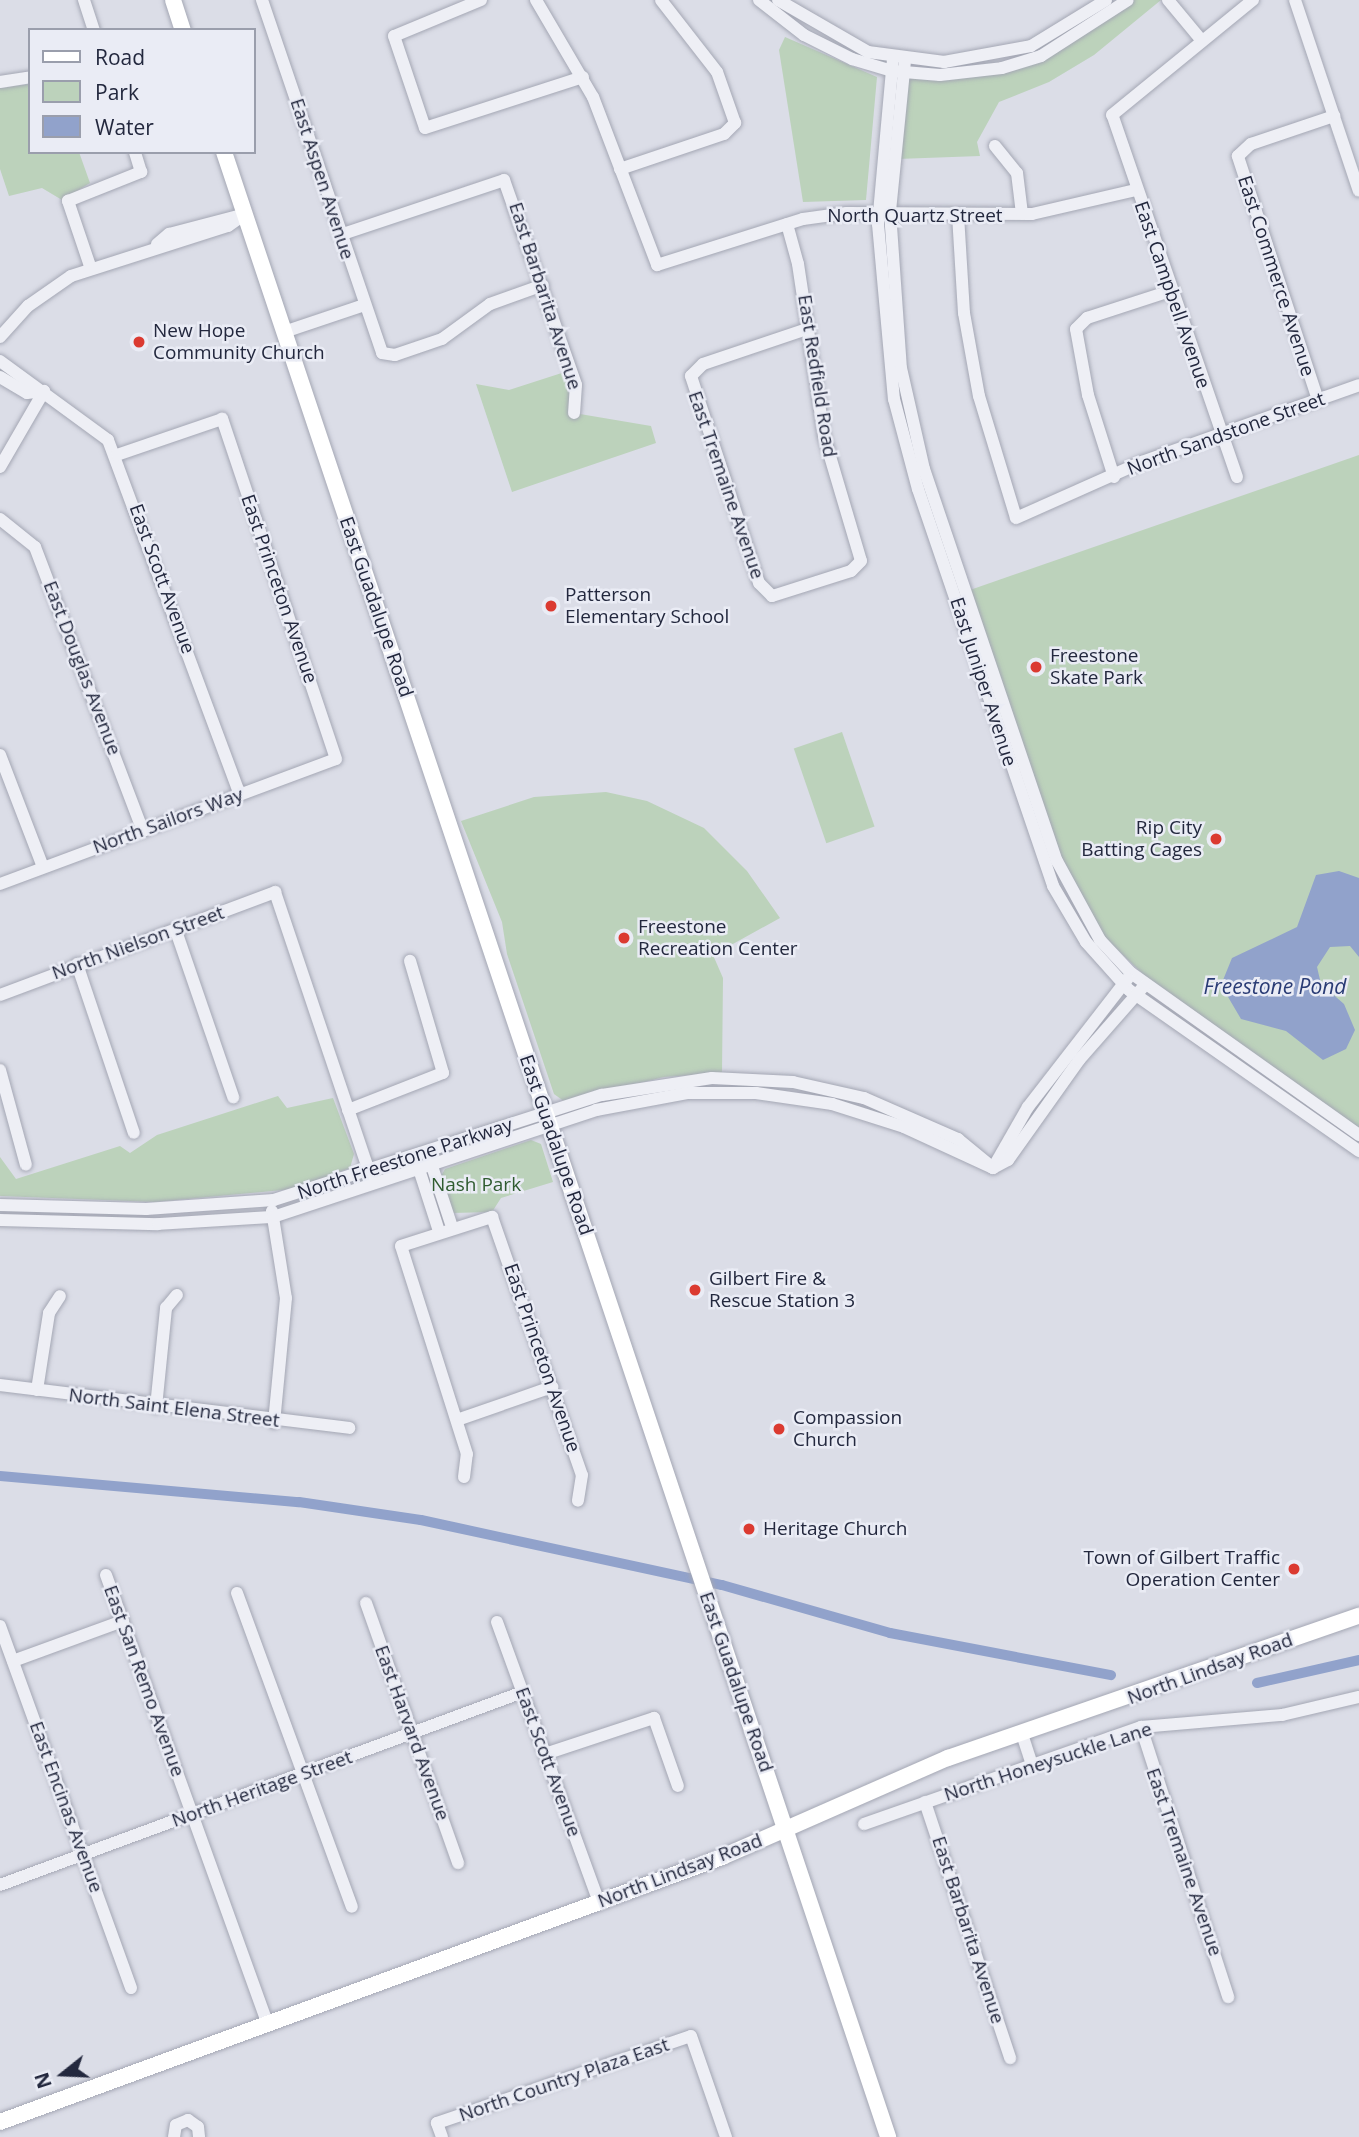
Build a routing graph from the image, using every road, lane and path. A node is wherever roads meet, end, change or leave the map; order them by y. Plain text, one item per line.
1 (84, 0) edge
2 (173, 0) edge
3 (262, 0) edge
4 (481, 0) edge
5 (536, 0) edge
6 (661, 0) edge
7 (759, 0) edge
8 (778, 0) edge
9 (1106, 0) edge
10 (1128, 0) edge
11 (1168, 0) edge
12 (1253, 0) edge
13 (1295, 0) edge
14 (93, 28) edge
15 (182, 28) edge
16 (1202, 41) junction
17 (899, 66) junction
18 (28, 77) edge
19 (583, 77) junction
20 (0, 82) edge
21 (1334, 116) junction
22 (995, 146) dead end
23 (136, 154) edge
24 (225, 154) edge
25 (620, 169) junction
26 (1136, 190) junction
27 (1359, 191) edge
28 (884, 212) junction
29 (245, 214) junction
30 (958, 215) junction
31 (1022, 215) junction
32 (787, 224) junction
33 (340, 235) junction
34 (90, 266) junction
35 (543, 285) junction
36 (1170, 291) junction
37 (364, 305) junction
38 (807, 329) junction
39 (284, 332) junction
40 (0, 337) edge
41 (0, 361) edge
42 (0, 377) edge
43 (1359, 385) edge
44 (44, 391) junction
45 (1318, 400) junction
46 (574, 413) dead end
47 (1218, 434) junction
48 (117, 455) junction
49 (0, 467) edge
50 (1114, 477) junction
51 (1237, 477) dead end
52 (0, 519) edge
53 (961, 594) junction
54 (768, 595) joint
55 (0, 755) edge
56 (336, 759) joint
57 (240, 794) junction
58 (143, 831) junction
59 (43, 867) junction
60 (0, 884) edge
61 (176, 930) junction
62 (410, 961) dead end
63 (77, 964) junction
64 (1131, 973) junction
65 (1123, 985) junction
66 (1144, 985) junction
67 (1134, 994) junction
68 (0, 995) edge
69 (0, 1070) edge
70 (233, 1097) dead end
71 (348, 1110) junction
72 (548, 1119) junction
73 (134, 1133) dead end
74 (1359, 1135) edge
75 (1359, 1151) edge
76 (421, 1153) junction
77 (26, 1165) dead end
78 (425, 1168) junction
79 (993, 1168) junction
80 (369, 1171) junction
81 (373, 1185) junction
82 (270, 1201) junction
83 (0, 1205) edge
84 (273, 1217) junction
85 (0, 1220) edge
86 (452, 1227) junction
87 (439, 1231) junction
88 (177, 1295) dead end
89 (60, 1296) dead end
90 (0, 1385) edge
91 (552, 1387) junction
92 (37, 1390) junction
93 (156, 1407) junction
94 (457, 1420) junction
95 (274, 1422) junction
96 (349, 1428) dead end
97 (464, 1477) dead end
98 (578, 1501) dead end
99 (106, 1575) dead end
100 (237, 1593) dead end
101 (366, 1603) dead end
102 (1359, 1616) edge
103 (123, 1621) junction
104 (497, 1622) dead end
105 (0, 1626) edge
106 (13, 1661) junction
107 (523, 1692) junction
108 (1359, 1697) edge
109 (1140, 1727) junction
110 (412, 1733) junction
111 (1022, 1734) junction
112 (545, 1754) junction
113 (1032, 1765) junction
114 (303, 1774) junction
115 (678, 1786) dead end
116 (925, 1802) junction
117 (192, 1814) junction
118 (864, 1824) dead end
119 (786, 1829) junction
120 (84, 1854) junction
121 (458, 1863) dead end
122 (0, 1885) edge
123 (599, 1902) junction
124 (352, 1907) dead end
125 (131, 1988) dead end
126 (1228, 1997) dead end
127 (268, 2024) junction
128 (1010, 2058) dead end
129 (0, 2122) edge
130 (174, 2137) edge
131 (199, 2137) edge
132 (442, 2137) edge
133 (726, 2137) edge
134 (888, 2137) edge

1 - 14 street
2 - 15 main road
3 - 33 street, East Aspen Avenue
4 - 19 street
5 - 19 street
6 - 25 street
7 - 17 street
8 - 17 street
9 - 17 street
10 - 17 street
11 - 16 street
12 - 16 street
13 - 21 street
16 - 26 street, East Campbell Avenue
17 - 28 street, East Juniper Avenue
18 - 20 street
19 - 25 street
21 - 27 street
21 - 45 street, East Commerce Avenue
22 - 31 street
23 - 34 street
24 - 29 main road, East Guadalupe Road
25 - 32 street, North Quartz Street
26 - 31 street, North Quartz Street
26 - 36 street, East Campbell Avenue
28 - 30 street, North Quartz Street
28 - 32 street, North Quartz Street
28 - 53 street, East Juniper Avenue
29 - 34 street
29 - 39 main road, East Guadalupe Road
30 - 31 street, North Quartz Street
30 - 50 street, North Sandstone Street
32 - 38 street, East Redfield Road
33 - 35 street, East Barbarita Avenue
33 - 37 street, East Aspen Avenue
34 - 40 street
35 - 37 street, East Aspen Avenue
35 - 46 street, East Barbarita Avenue
36 - 47 street, East Campbell Avenue
36 - 50 street
37 - 39 street
38 - 54 street, East Redfield Road
38 - 54 street, East Tremaine Avenue
39 - 72 main road, East Guadalupe Road
41 - 44 street, East Scott Avenue
42 - 44 street, East Scott Avenue
43 - 45 street, North Sandstone Street
44 - 48 street, East Scott Avenue
44 - 49 street
45 - 47 street, North Sandstone Street
47 - 50 street, North Sandstone Street
47 - 51 street, East Campbell Avenue
48 - 56 street, East Princeton Avenue
48 - 57 street, East Scott Avenue
52 - 58 street, East Douglas Avenue
53 - 64 street, East Juniper Avenue
53 - 65 street, East Juniper Avenue
55 - 59 street
56 - 57 street, North Sailors Way
57 - 58 street, North Sailors Way
58 - 59 street, North Sailors Way
59 - 60 street, North Sailors Way
61 - 63 street, North Nielson Street
61 - 70 street
61 - 71 street, North Nielson Street
62 - 71 street
63 - 68 street, North Nielson Street
63 - 73 street
64 - 65 street
64 - 66 street, East Juniper Avenue
65 - 67 street, East Juniper Avenue
65 - 79 street
66 - 67 street
66 - 74 street, East Juniper Avenue
67 - 75 street, East Juniper Avenue
67 - 79 street
69 - 77 street
71 - 80 street
72 - 76 street, North Freestone Parkway
72 - 78 street, North Freestone Parkway
72 - 79 street, North Freestone Parkway
72 - 119 main road, East Guadalupe Road
76 - 78 street
76 - 80 street, North Freestone Parkway
78 - 81 street, North Freestone Parkway
78 - 86 street
78 - 87 street
80 - 81 street
80 - 82 street, North Freestone Parkway
81 - 84 street, North Freestone Parkway
82 - 83 street, North Freestone Parkway
82 - 84 street
84 - 85 street, North Freestone Parkway
84 - 95 street
86 - 87 street
86 - 91 street, East Princeton Avenue
87 - 94 street
88 - 93 street
89 - 92 street
90 - 92 street, North Saint Elena Street
91 - 94 street
91 - 98 street, East Princeton Avenue
92 - 93 street, North Saint Elena Street
93 - 95 street, North Saint Elena Street
94 - 97 street
95 - 96 street, North Saint Elena Street
99 - 103 street, East San Remo Avenue
100 - 114 street
101 - 110 street, East Harvard Avenue
102 - 111 main road, North Lindsay Road
103 - 106 street
103 - 117 street, East San Remo Avenue
104 - 107 street, East Scott Avenue
105 - 106 street, East Encinas Avenue
106 - 120 street, East Encinas Avenue
107 - 110 street, North Heritage Street
107 - 112 street, East Scott Avenue
108 - 109 street, North Honeysuckle Lane
109 - 113 street, North Honeysuckle Lane
109 - 126 street, East Tremaine Avenue
110 - 114 street, North Heritage Street
110 - 121 street, East Harvard Avenue
111 - 113 street
111 - 119 main road, North Lindsay Road
112 - 115 street
112 - 123 street, East Scott Avenue
113 - 116 street, North Honeysuckle Lane
114 - 117 street, North Heritage Street
114 - 124 street
116 - 118 street, North Honeysuckle Lane
116 - 128 street, East Barbarita Avenue
117 - 120 street, North Heritage Street
117 - 127 street, East San Remo Avenue
119 - 123 main road, North Lindsay Road
119 - 134 main road, East Guadalupe Road
120 - 122 street, North Heritage Street
120 - 125 street, East Encinas Avenue
123 - 127 main road, North Lindsay Road
127 - 129 main road, North Lindsay Road
130 - 131 street
132 - 133 street, North Country Plaza East

